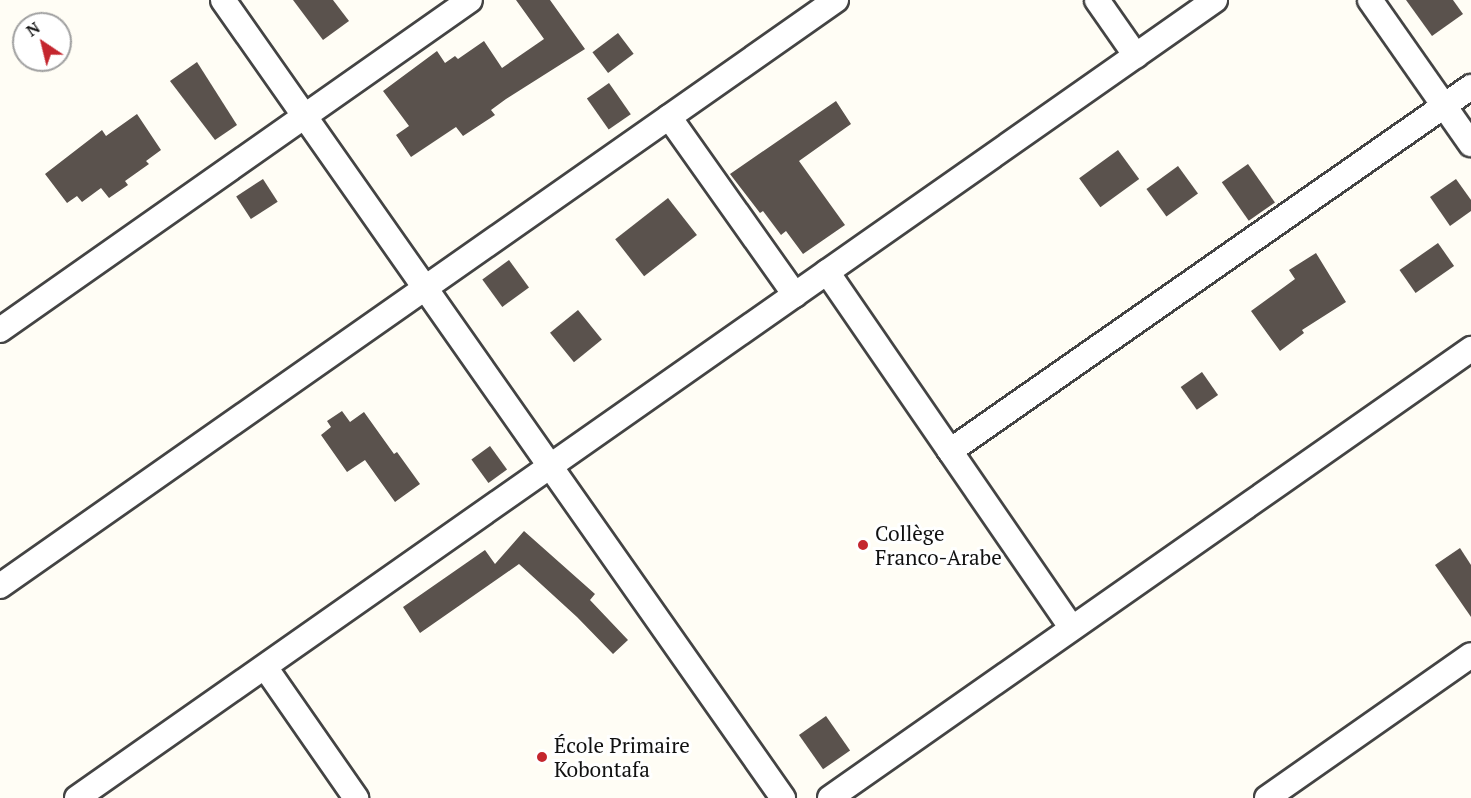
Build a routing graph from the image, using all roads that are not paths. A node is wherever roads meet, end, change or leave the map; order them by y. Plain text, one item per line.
1 (223, 0) edge
2 (470, 0) edge
3 (836, 0) edge
4 (1096, 0) edge
5 (1215, 0) edge
6 (1370, 0) edge
7 (1136, 56) junction
8 (1471, 87) edge
9 (1444, 106) junction
10 (305, 116) junction
11 (669, 117) junction
12 (1471, 144) edge
13 (827, 272) junction
14 (425, 288) junction
15 (795, 295) junction
16 (0, 330) edge
17 (1471, 349) edge
18 (950, 451) junction
19 (550, 467) junction
20 (4, 576) edge
21 (1072, 628) junction
22 (1471, 655) edge
23 (264, 667) junction
24 (77, 798) edge
25 (356, 798) edge
26 (783, 798) edge
27 (830, 798) edge
28 (1267, 798) edge

1 - 10 street
2 - 10 street
3 - 11 street
4 - 7 street
5 - 7 street
6 - 9 street
7 - 13 street
8 - 9 street
9 - 12 street
9 - 18 street
10 - 14 street
10 - 16 street
11 - 14 street
11 - 15 street
13 - 15 street
13 - 18 street
14 - 19 street
14 - 20 street
15 - 19 street
17 - 21 street
18 - 21 street
19 - 23 street
19 - 26 street
21 - 27 street
22 - 28 street
23 - 24 street
23 - 25 street

